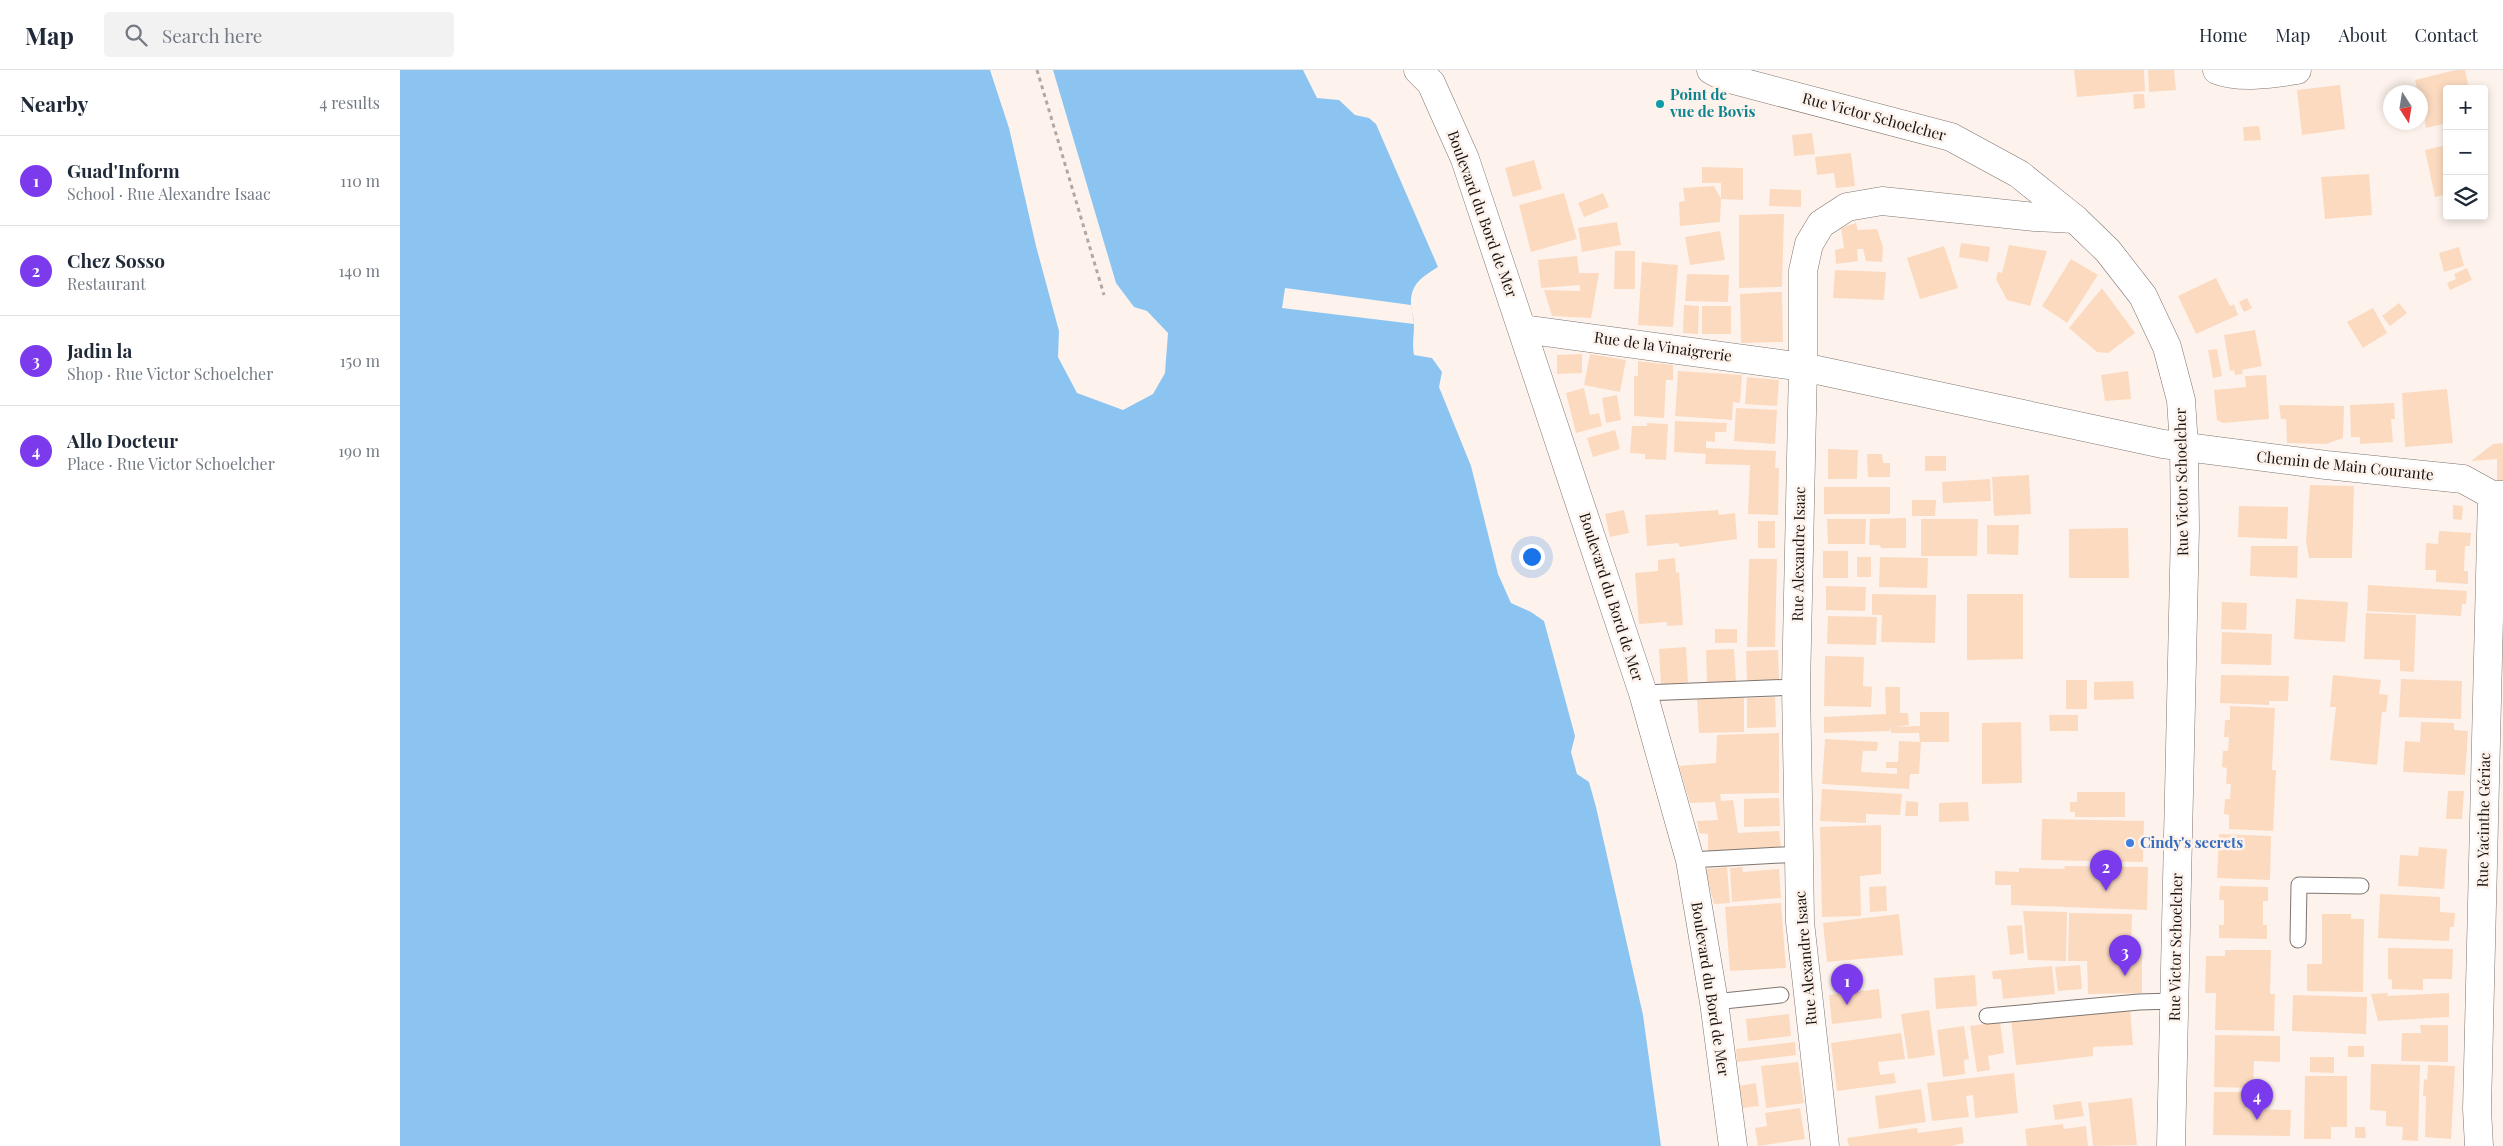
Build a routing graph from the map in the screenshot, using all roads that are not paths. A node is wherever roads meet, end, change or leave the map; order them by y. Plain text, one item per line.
1 (1418, 70) edge
2 (1711, 70) edge
3 (2217, 70) edge
4 (2297, 70) edge
5 (2075, 219) junction
6 (1523, 329) junction
7 (1803, 367) junction
8 (2184, 446) junction
9 (2497, 495) edge
10 (1796, 687) junction
11 (1642, 693) junction
12 (1799, 854) junction
13 (1690, 860) junction
14 (2361, 886) dead end
15 (2298, 940) dead end
16 (1781, 995) dead end
17 (2174, 1001) junction
18 (1714, 1002) junction
19 (1987, 1016) dead end
20 (1733, 1146) edge
21 (1825, 1146) edge
22 (2171, 1146) edge
23 (2479, 1146) edge

1 - 6 street, Boulevard du Bord de Mer
2 - 5 street, Rue Victor Schoelcher
3 - 4 street
5 - 7 street, Rue Alexandre Isaac
5 - 8 street, Rue Victor Schoelcher
6 - 7 street, Rue de la Vinaigrerie
6 - 11 street, Boulevard du Bord de Mer
7 - 8 street, Rue de la Vinaigrerie
7 - 10 street, Rue Alexandre Isaac
8 - 9 street, Chemin de Main Courante
8 - 17 street, Rue Victor Schoelcher
9 - 23 street, Rue Yacinthe Gériac
10 - 11 lane
10 - 12 street, Rue Alexandre Isaac
11 - 13 street, Boulevard du Bord de Mer
12 - 13 lane
12 - 21 street, Rue Alexandre Isaac
13 - 18 street, Boulevard du Bord de Mer
14 - 15 lane
16 - 18 lane
17 - 19 lane
17 - 22 street, Rue Victor Schoelcher
18 - 20 street, Boulevard du Bord de Mer

